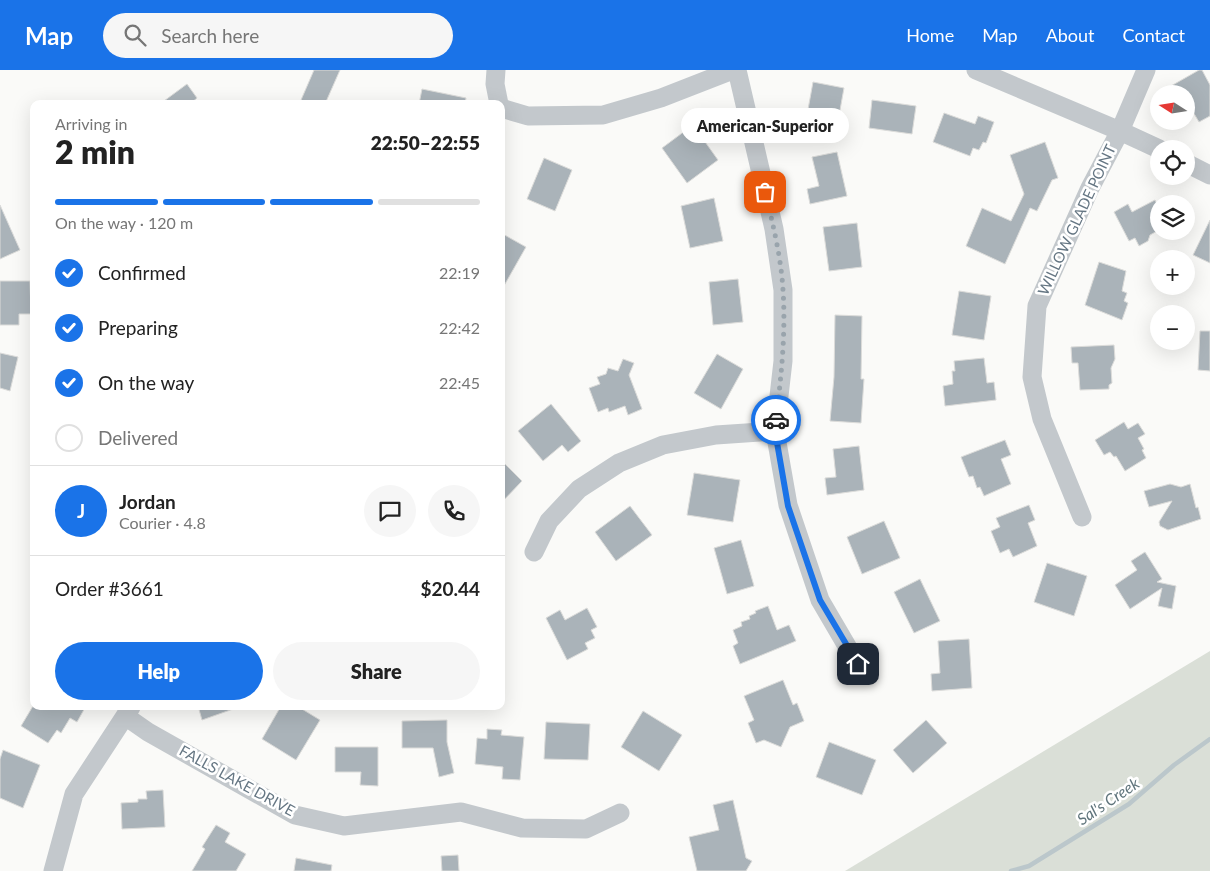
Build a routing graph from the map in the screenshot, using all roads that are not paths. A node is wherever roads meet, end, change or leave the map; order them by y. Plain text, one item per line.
1 (496, 70) edge
2 (735, 70) edge
3 (976, 70) edge
4 (1146, 70) edge
5 (498, 100) edge
6 (505, 109) edge
7 (1120, 130) junction
8 (1150, 145) edge
9 (1195, 168) edge
10 (1210, 175) edge
11 (775, 431) junction
12 (1082, 517) dead end
13 (534, 552) dead end
14 (858, 664) dead end
15 (128, 711) edge
16 (620, 813) dead end
17 (53, 871) edge

1 - 5 street
2 - 6 street
2 - 11 street
3 - 7 street
4 - 7 street, WILLOW GLADE POINT
7 - 8 street
7 - 12 street, WILLOW GLADE POINT
9 - 10 street
11 - 13 street
11 - 14 street
15 - 16 street, FALLS LAKE DRIVE
15 - 17 street

